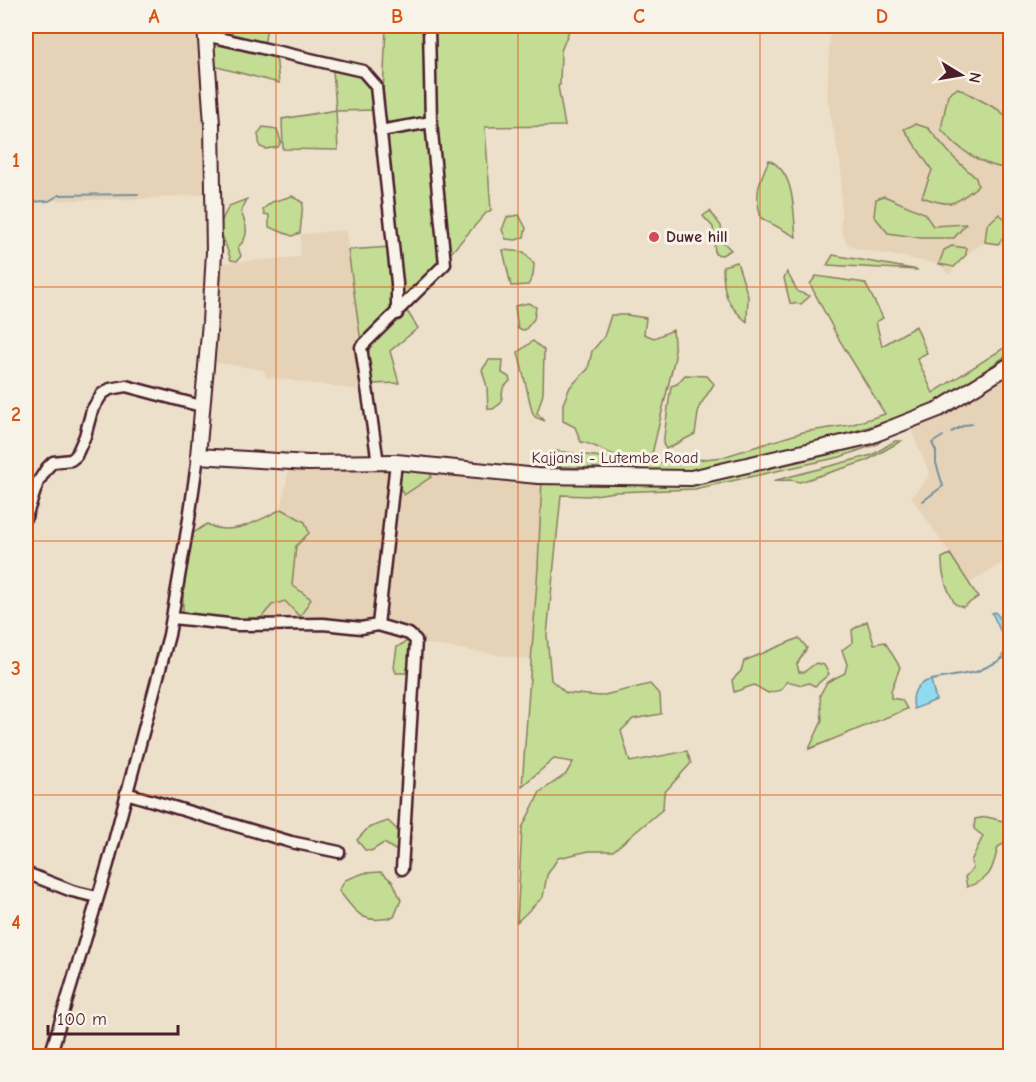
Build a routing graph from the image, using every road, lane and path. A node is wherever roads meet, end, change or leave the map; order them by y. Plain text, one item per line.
1 (429, 26) edge
2 (205, 30) edge
3 (431, 122) junction
4 (380, 131) junction
5 (397, 314) junction
6 (1011, 365) edge
7 (201, 406) junction
8 (198, 456) junction
9 (396, 462) junction
10 (378, 463) junction
11 (26, 517) edge
12 (173, 618) junction
13 (378, 625) junction
14 (126, 793) junction
15 (339, 852) dead end
16 (402, 869) dead end
17 (26, 873) edge
18 (98, 897) junction
19 (50, 1056) edge

1 - 3 street
2 - 4 street
2 - 7 street
3 - 4 street
3 - 5 street
4 - 5 street
5 - 10 street
6 - 9 street, Kajjansi - Lutembe Road
7 - 8 street
7 - 11 street
8 - 10 street, Kajjansi - Lutembe Road
8 - 12 street
9 - 10 street, Kajjansi - Lutembe Road
9 - 13 street
12 - 13 street
12 - 14 street
13 - 16 street
14 - 15 street
14 - 18 street
17 - 18 street
18 - 19 street

